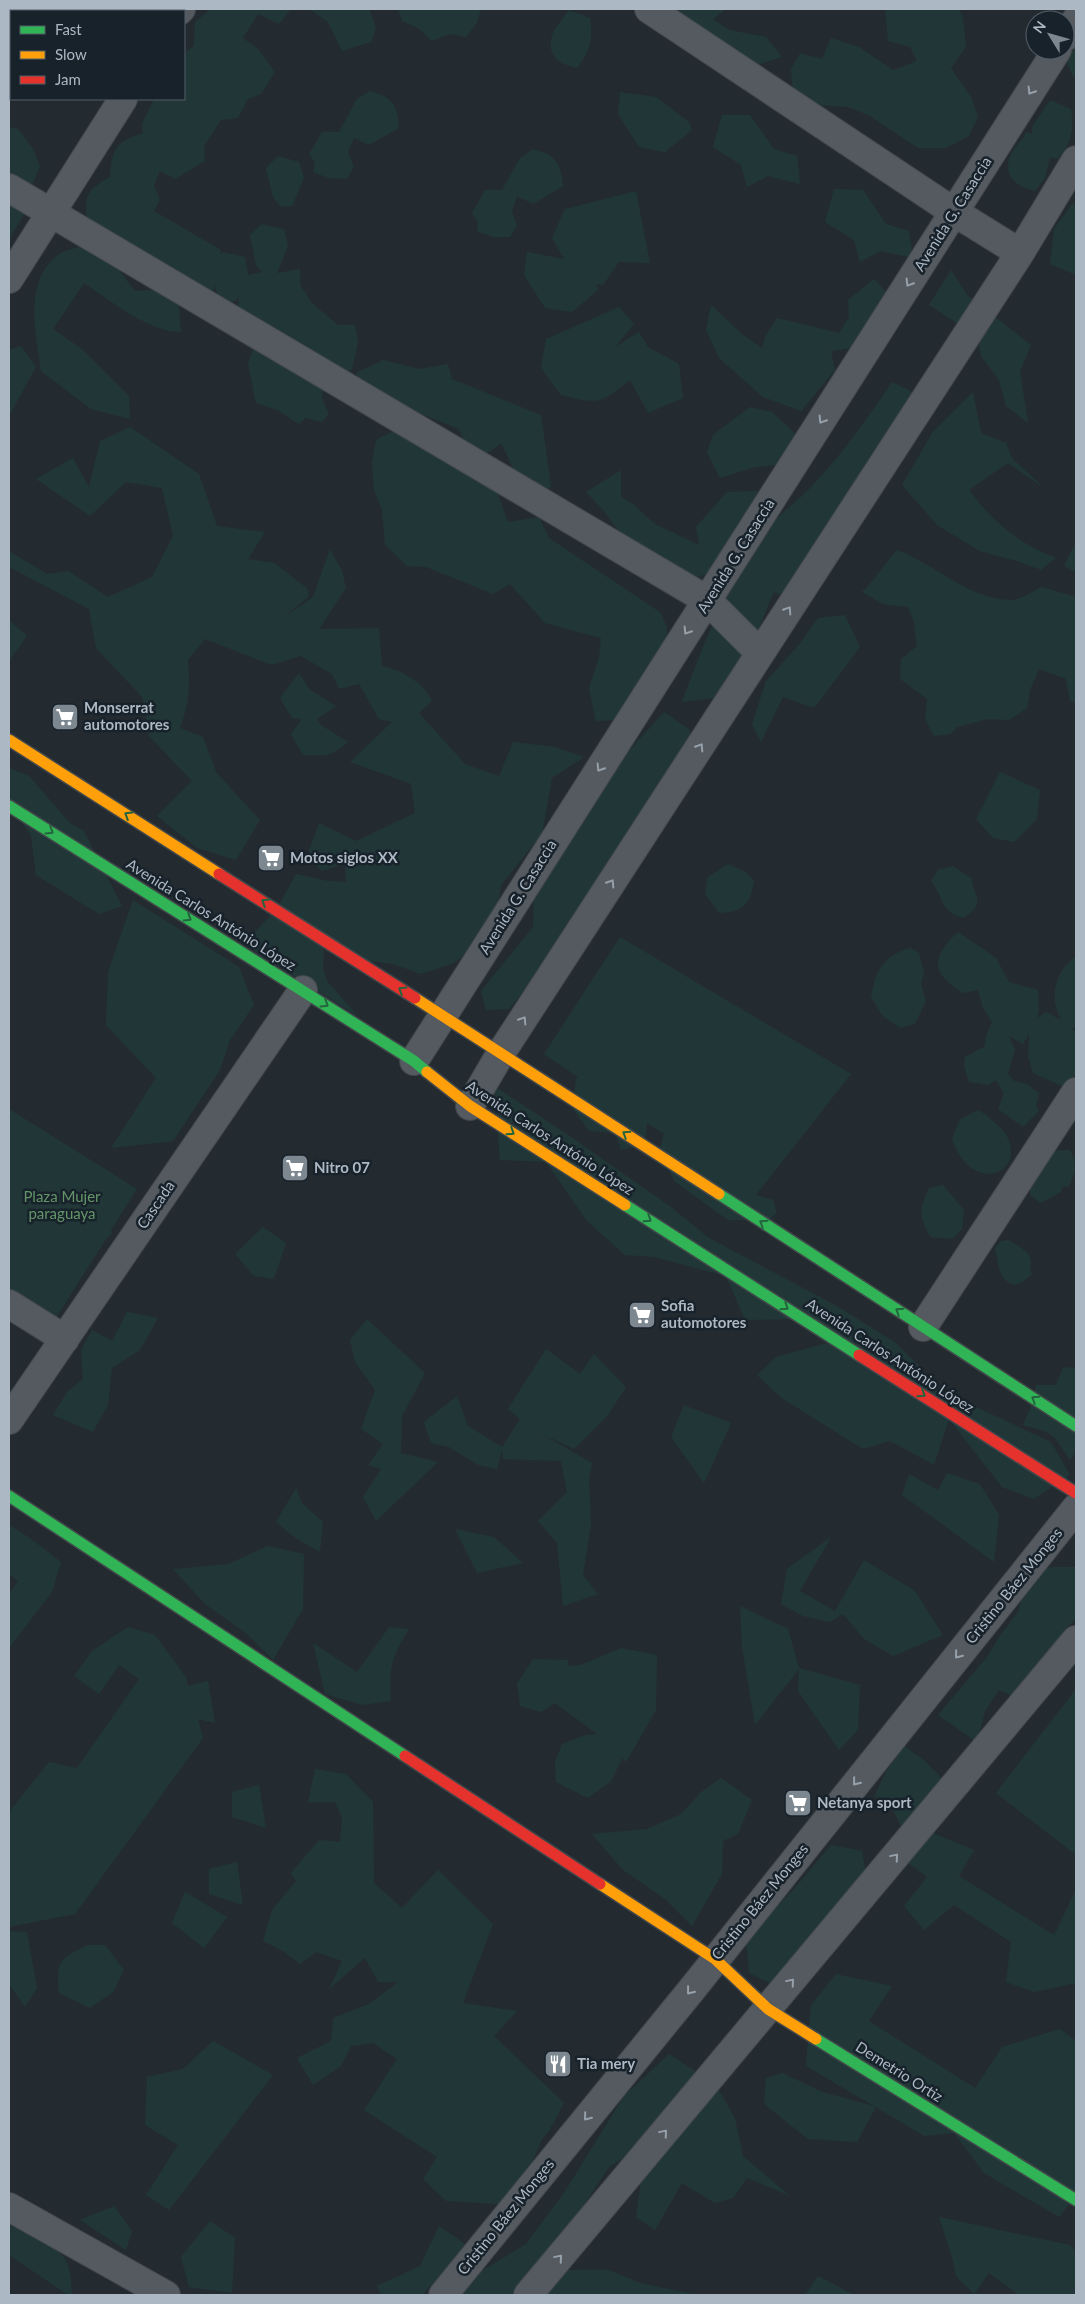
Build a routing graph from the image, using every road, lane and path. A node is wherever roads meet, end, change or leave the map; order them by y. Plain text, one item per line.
1 (649, 9) edge
2 (1051, 60) edge
3 (122, 100) edge
4 (1076, 160) edge
5 (9, 188) edge
6 (954, 212) junction
7 (49, 214) junction
8 (1020, 254) junction
9 (9, 279) edge
10 (707, 600) junction
11 (760, 653) junction
12 (9, 740) edge
13 (9, 806) edge
14 (303, 990) junction
15 (443, 1016) junction
16 (501, 1053) junction
17 (414, 1061) junction
18 (1076, 1092) edge
19 (470, 1106) junction
20 (9, 1304) edge
21 (923, 1327) junction
22 (65, 1339) junction
23 (9, 1420) edge
24 (1076, 1426) edge
25 (1076, 1493) edge
26 (9, 1496) edge
27 (1076, 1508) edge
28 (1076, 1640) edge
29 (715, 1959) junction
30 (768, 2009) junction
31 (1076, 2200) edge
32 (9, 2207) edge
33 (166, 2295) edge
34 (443, 2295) edge
35 (528, 2295) edge

1 - 6 street
2 -> 6 street, Avenida G. Casaccia
3 - 7 street
4 - 8 street
5 - 7 street
6 - 8 street
6 -> 10 street, Avenida G. Casaccia
7 - 9 street
7 - 10 street
11 -> 8 street
10 - 11 street
10 -> 15 street, Avenida G. Casaccia
16 -> 11 street
15 -> 12 main road
13 -> 14 main road, Avenida Carlos António López
14 -> 17 main road, Avenida Carlos António López
14 - 22 street, Cascada
15 - 16 main road
15 - 17 street, Avenida G. Casaccia
16 - 19 street
21 -> 16 main road
17 - 19 main road, Avenida Carlos António López
18 - 21 street
19 -> 25 main road, Avenida Carlos António López
20 - 22 street
24 -> 21 main road
22 - 23 street, Cascada
26 - 29 main road, Demetrio Ortiz
27 -> 29 street, Cristino Báez Monges
30 -> 28 street
29 - 30 main road, Demetrio Ortiz
29 -> 34 street, Cristino Báez Monges
30 - 31 main road, Demetrio Ortiz
35 -> 30 street
32 - 33 street

